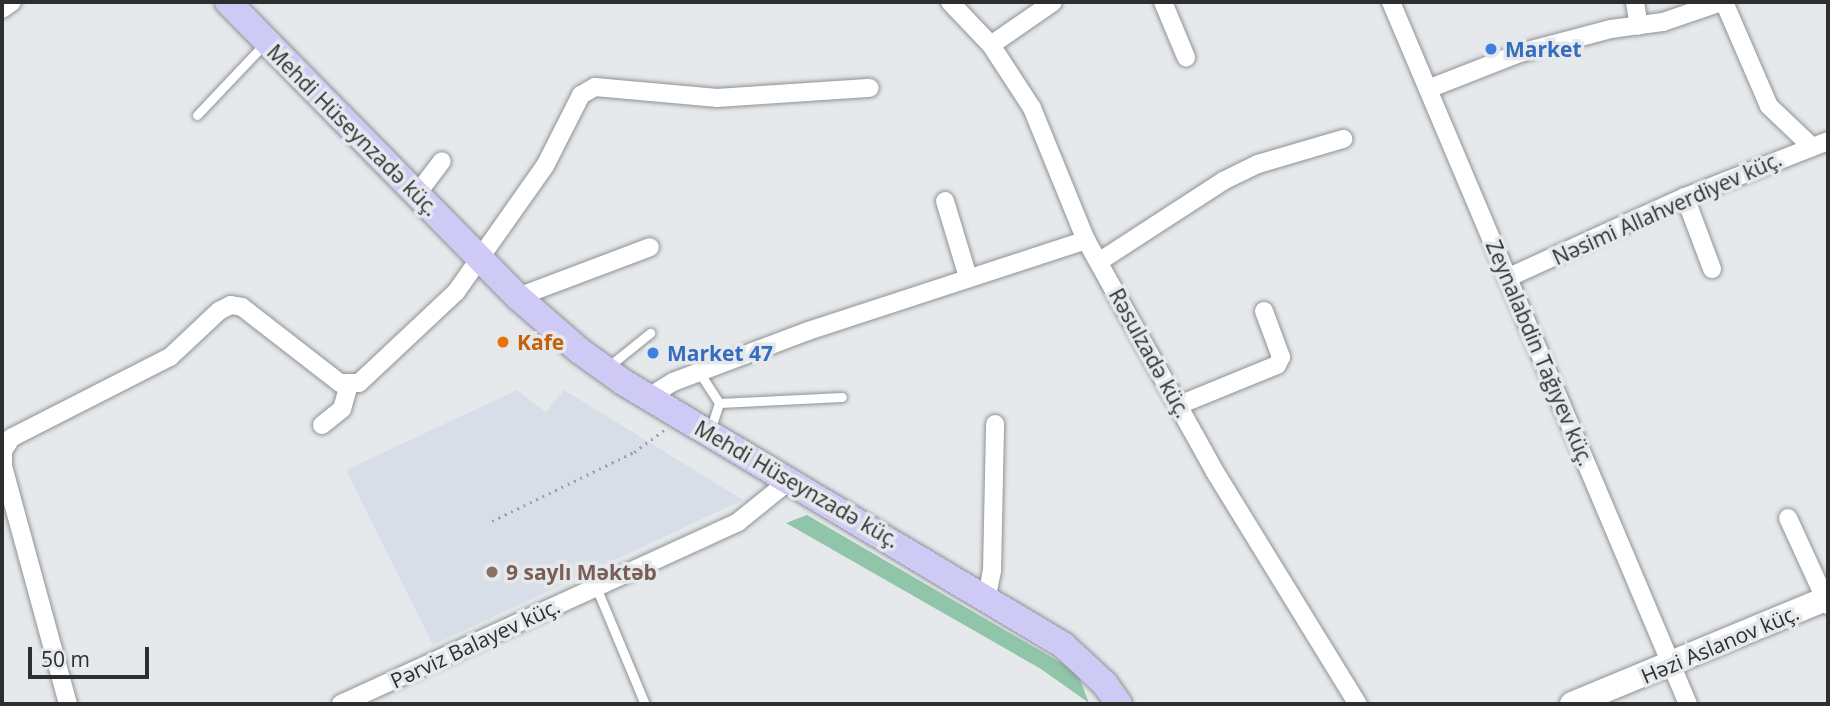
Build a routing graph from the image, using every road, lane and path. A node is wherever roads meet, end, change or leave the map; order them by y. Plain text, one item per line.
1 (12, 2) edge
2 (228, 2) edge
3 (950, 2) edge
4 (1053, 2) edge
5 (1163, 2) edge
6 (1391, 2) edge
7 (1635, 2) edge
8 (1722, 2) edge
9 (2, 9) edge
10 (1639, 26) junction
11 (266, 42) junction
12 (991, 45) junction
13 (1186, 57) dead end
14 (870, 88) dead end
15 (1428, 89) junction
16 (197, 115) dead end
17 (1343, 139) dead end
18 (1828, 141) edge
19 (1810, 145) junction
20 (442, 161) dead end
21 (416, 194) junction
22 (1685, 197) junction
23 (945, 201) dead end
24 (1086, 240) junction
25 (650, 247) dead end
26 (479, 257) junction
27 (1100, 261) junction
28 (1712, 269) dead end
29 (968, 277) junction
30 (1507, 278) junction
31 (519, 297) junction
32 (1264, 311) dead end
33 (650, 333) dead end
34 (604, 369) junction
35 (699, 372) junction
36 (349, 385) junction
37 (649, 397) junction
38 (842, 397) dead end
39 (719, 403) junction
40 (1179, 405) junction
41 (677, 414) junction
42 (996, 424) dead end
43 (322, 425) dead end
44 (710, 433) junction
45 (790, 480) junction
46 (1788, 518) dead end
47 (492, 522) dead end
48 (596, 587) junction
49 (986, 596) junction
50 (1827, 601) edge
51 (1672, 665) junction
52 (68, 704) edge
53 (341, 704) edge
54 (645, 704) edge
55 (1119, 704) edge
56 (1358, 704) edge
57 (1572, 704) edge
58 (1688, 704) edge

1 - 9 street
2 - 11 main road, Mehdi Hüseynzadə küç.
3 - 12 street, Rəsulzadə küç.
4 - 12 street
5 - 13 street
6 - 15 street, Zeynalabdin Tağıyev küç.
7 - 10 street
8 - 10 street
8 - 19 street
10 - 15 street
11 - 16 lane
11 - 21 main road, Mehdi Hüseynzadə küç.
12 - 24 street, Rəsulzadə küç.
14 - 26 street
15 - 30 street, Zeynalabdin Tağıyev küç.
17 - 27 street
18 - 19 street, Nəsimi Allahverdiyev küç.
19 - 22 street, Nəsimi Allahverdiyev küç.
20 - 21 street
21 - 26 main road, Mehdi Hüseynzadə küç.
22 - 28 street
22 - 30 street, Nəsimi Allahverdiyev küç.
23 - 29 street
24 - 27 street, Rəsulzadə küç.
24 - 29 street
25 - 31 street
26 - 31 main road, Mehdi Hüseynzadə küç.
26 - 36 street
27 - 40 street, Rəsulzadə küç.
29 - 35 street
30 - 51 street, Zeynalabdin Tağıyev küç.
31 - 34 main road, Mehdi Hüseynzadə küç.
32 - 40 street
33 - 34 lane
34 - 37 main road, Mehdi Hüseynzadə küç.
35 - 37 street
35 - 39 lane
36 - 43 street
36 - 52 street
37 - 41 main road, Mehdi Hüseynzadə küç.
38 - 39 lane
39 - 44 lane
40 - 56 street, Rəsulzadə küç.
41 - 44 main road, Mehdi Hüseynzadə küç.
41 - 47 path
42 - 49 street
44 - 45 main road, Mehdi Hüseynzadə küç.
45 - 48 street, Pərviz Balayev küç.
45 - 49 main road, Mehdi Hüseynzadə küç.
46 - 50 street
48 - 53 street, Pərviz Balayev küç.
48 - 54 lane
49 - 55 main road, Mehdi Hüseynzadə küç.
50 - 51 main road, Həzi Aslanov küç.
51 - 57 main road, Həzi Aslanov küç.
51 - 58 street, Zeynalabdin Tağıyev küç.

